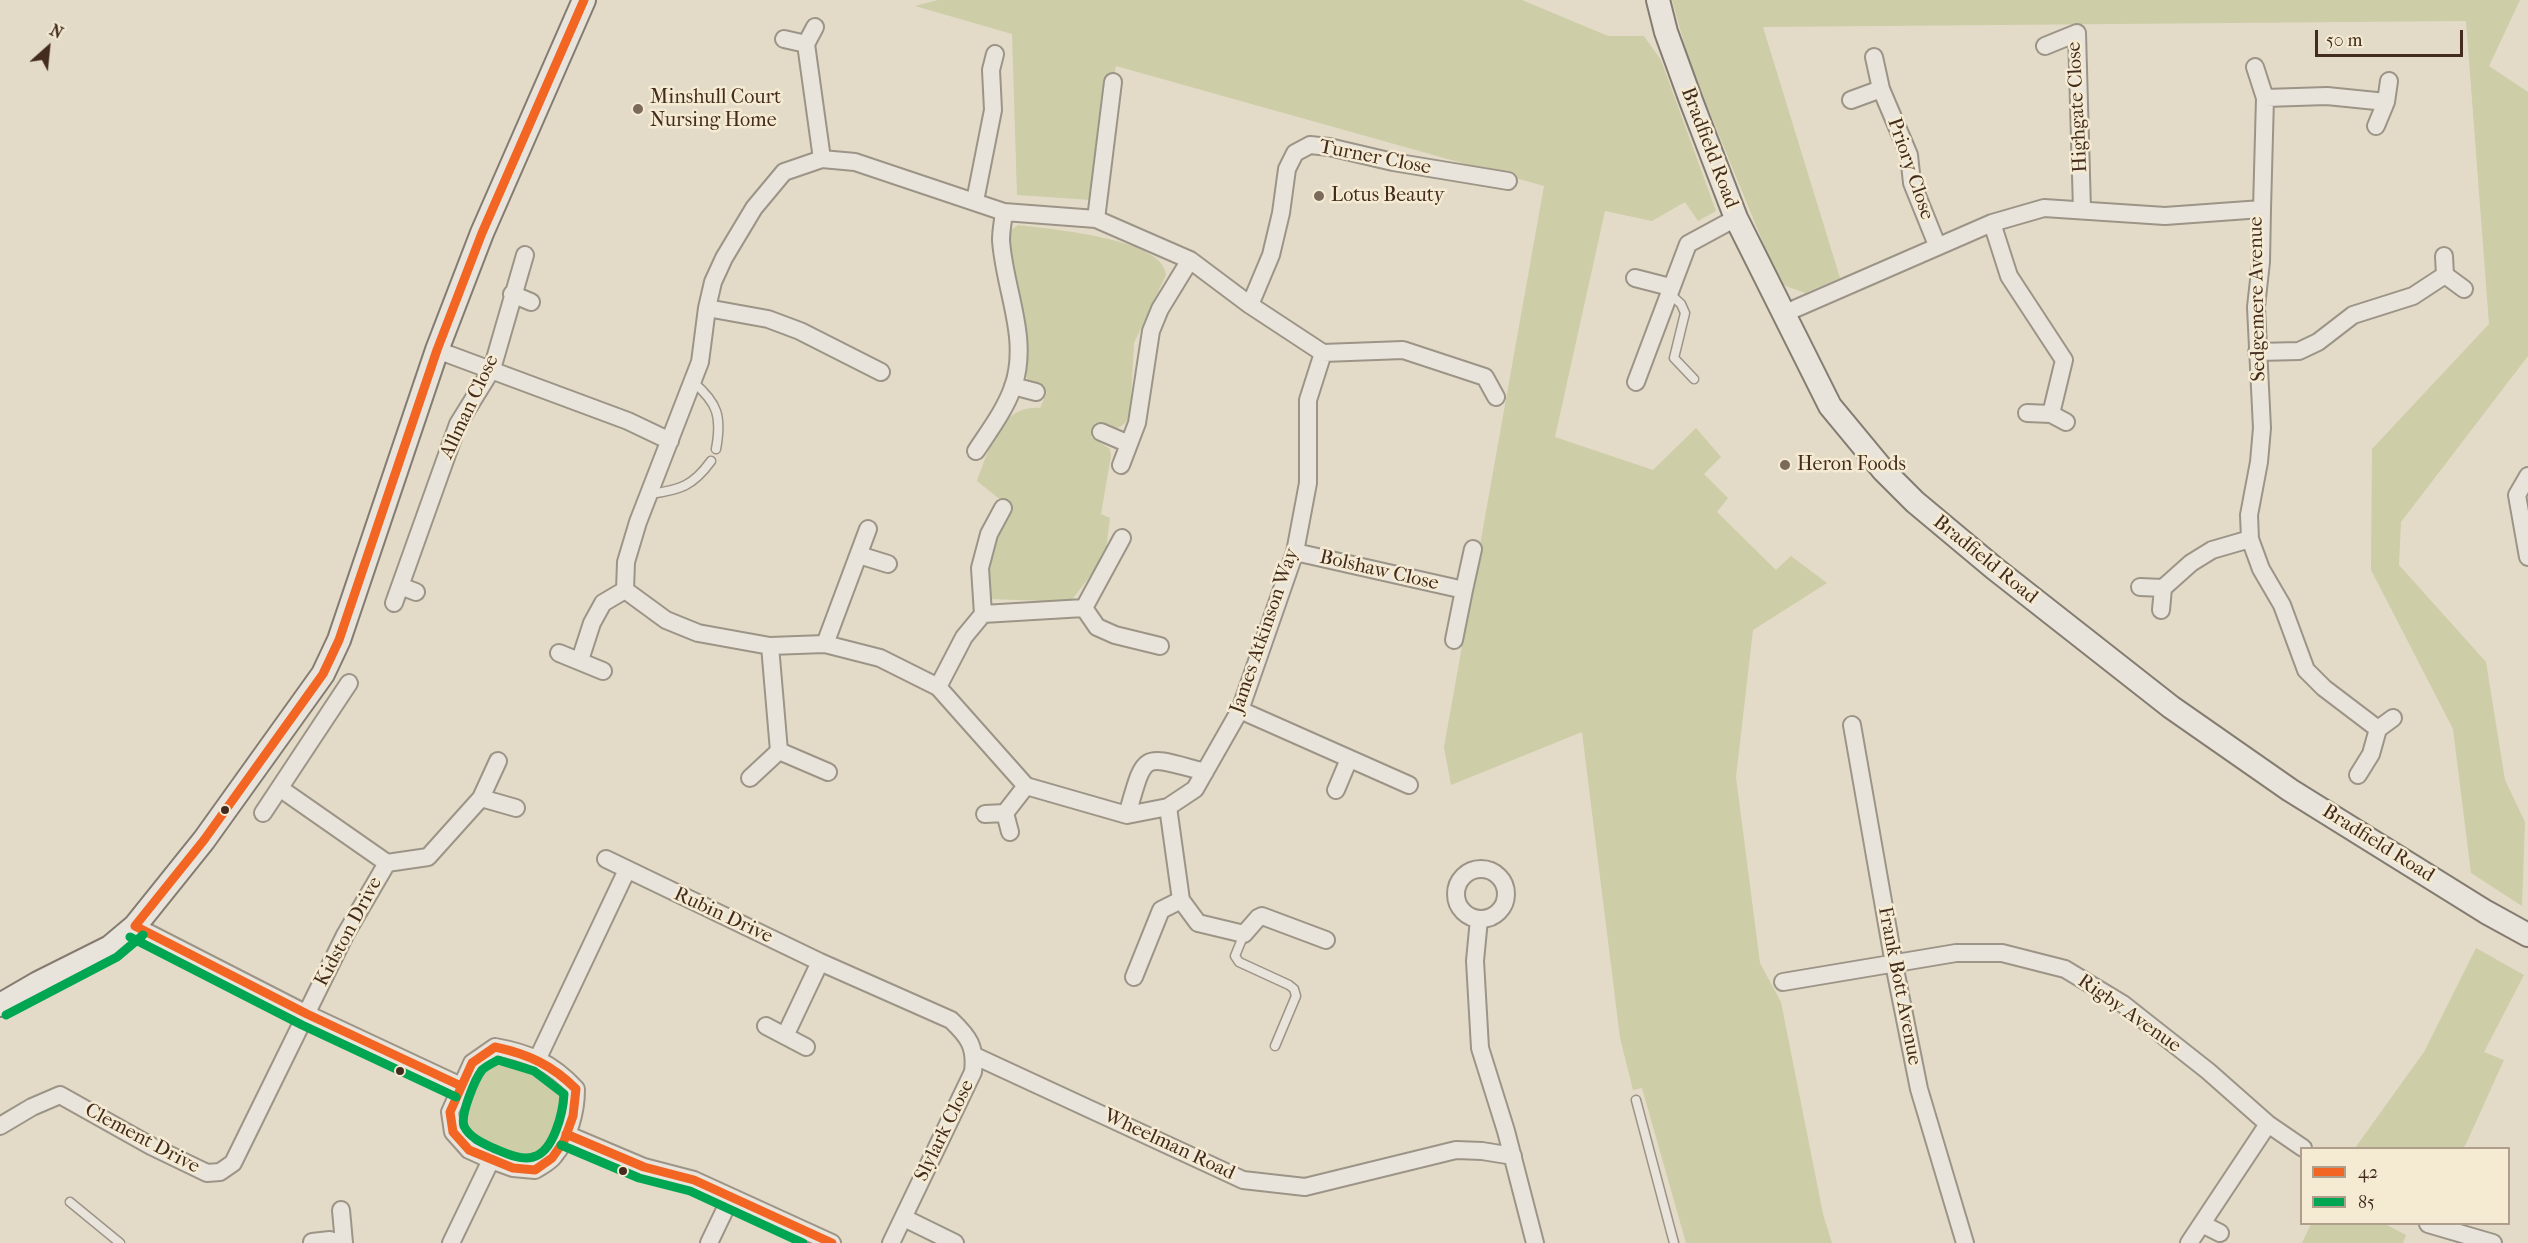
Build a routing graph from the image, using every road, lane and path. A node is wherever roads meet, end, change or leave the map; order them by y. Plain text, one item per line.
1 (584, 0) edge
2 (1658, 0) edge
3 (815, 27) dead end
4 (784, 39) dead end
5 (806, 44) junction
6 (2045, 46) dead end
7 (995, 54) dead end
8 (1874, 57) dead end
9 (2255, 68) dead end
10 (2389, 81) dead end
11 (1113, 82) dead end
12 (1881, 89) junction
13 (2265, 98) junction
14 (1851, 100) dead end
15 (2386, 102) junction
16 (2376, 126) dead end
17 (822, 159) junction
18 (1508, 181) dead end
19 (975, 201) junction
20 (2262, 209) junction
21 (2082, 210) junction
22 (1004, 213) junction
23 (1736, 218) junction
24 (1096, 219) junction
25 (1992, 223) junction
26 (1937, 245) junction
27 (525, 255) dead end
28 (2444, 256) dead end
29 (1190, 260) junction
30 (2445, 275) junction
31 (1635, 278) dead end
32 (2463, 289) dead end
33 (1669, 290) junction
34 (512, 294) junction
35 (531, 302) dead end
36 (1250, 305) junction
37 (707, 308) junction
38 (1784, 314) junction
39 (437, 350) junction
40 (2257, 352) junction
41 (1323, 353) junction
42 (492, 369) junction
43 (881, 372) dead end
44 (1694, 379) dead end
45 (693, 382) junction
46 (1636, 382) dead end
47 (1013, 386) junction
48 (1036, 392) dead end
49 (1496, 396) dead end
50 (2027, 413) dead end
51 (2051, 414) junction
52 (2066, 422) dead end
53 (1101, 432) dead end
54 (670, 441) junction
55 (1129, 444) junction
56 (716, 449) dead end
57 (976, 451) dead end
58 (711, 460) dead end
59 (1121, 465) dead end
60 (2528, 476) edge
61 (649, 494) junction
62 (1003, 508) dead end
63 (868, 530) dead end
64 (1122, 538) dead end
65 (2250, 539) junction
66 (1473, 549) dead end
67 (1294, 552) junction
68 (859, 555) junction
69 (2528, 557) edge
70 (888, 564) dead end
71 (2140, 587) dead end
72 (2163, 588) junction
73 (625, 590) junction
74 (1464, 590) junction
75 (416, 592) dead end
76 (1084, 608) junction
77 (2161, 610) dead end
78 (983, 614) junction
79 (1454, 640) dead end
80 (825, 644) junction
81 (770, 646) junction
82 (1160, 646) dead end
83 (560, 653) dead end
84 (580, 660) junction
85 (603, 671) dead end
86 (349, 683) dead end
87 (938, 687) junction
88 (1240, 710) junction
89 (2393, 718) dead end
90 (1852, 725) dead end
91 (2378, 729) junction
92 (779, 751) junction
93 (1349, 759) junction
94 (498, 760) dead end
95 (828, 772) dead end
96 (1205, 772) junction
97 (2358, 775) dead end
98 (750, 778) dead end
99 (1026, 786) junction
100 (1408, 786) dead end
101 (280, 789) junction
102 (1336, 790) dead end
103 (480, 798) junction
104 (1168, 807) junction
105 (516, 808) dead end
106 (263, 813) dead end
107 (1005, 813) junction
108 (985, 814) dead end
109 (1127, 815) junction
110 (1010, 832) dead end
111 (606, 859) dead end
112 (387, 863) junction
113 (627, 870) junction
114 (1181, 900) junction
115 (1479, 919) dead end
116 (135, 926) junction
117 (1244, 934) junction
118 (2528, 935) edge
119 (1326, 940) dead end
120 (820, 962) junction
121 (1894, 964) junction
122 (1134, 977) dead end
123 (1783, 982) dead end
124 (38, 983) junction
125 (0, 988) edge
126 (0, 1005) edge
127 (307, 1014) junction
128 (766, 1026) dead end
129 (785, 1036) junction
130 (1275, 1046) dead end
131 (806, 1047) dead end
132 (975, 1056) junction
133 (537, 1060) junction
134 (461, 1086) junction
135 (1636, 1100) dead end
136 (2268, 1124) junction
137 (0, 1126) edge
138 (566, 1134) junction
139 (2300, 1147) edge
140 (1513, 1156) junction
141 (490, 1160) junction
142 (731, 1197) junction
143 (70, 1202) dead end
144 (341, 1210) dead end
145 (904, 1218) junction
146 (2202, 1224) junction
147 (2431, 1225) edge
148 (2220, 1233) dead end
149 (120, 1243) edge
150 (311, 1243) edge
151 (338, 1243) edge
152 (344, 1243) edge
153 (452, 1243) edge
154 (709, 1243) edge
155 (832, 1243) edge
156 (891, 1243) edge
157 (955, 1243) edge
158 (1535, 1243) edge
159 (1674, 1243) edge
160 (1965, 1243) edge
161 (2189, 1243) edge
162 (2493, 1243) edge

1 - 39 main road
2 - 23 main road, Bradfield Road
3 - 5 street
4 - 5 street
5 - 17 street
6 - 21 street, Highgate Close
7 - 19 street
8 - 12 street, Priory Close
9 - 13 street
10 - 15 street
11 - 24 street
12 - 14 street
12 - 26 street, Priory Close
13 - 15 street
13 - 20 street
15 - 16 street
17 - 19 street
17 - 37 street
18 - 36 street, Turner Close
19 - 22 street
20 - 21 street, Sedgemere Avenue
20 - 40 street, Sedgemere Avenue
21 - 25 street, Sedgemere Avenue
22 - 24 street
22 - 47 street
23 - 33 street
23 - 38 main road, Bradfield Road
24 - 29 street
25 - 26 street, Sedgemere Avenue
25 - 51 street
26 - 38 street, Sedgemere Avenue
27 - 34 street, Allman Close
28 - 30 street
29 - 36 street
29 - 55 street
30 - 32 street
30 - 40 street
31 - 33 street
33 - 44 lane
33 - 46 street
34 - 35 street
34 - 42 street, Allman Close
36 - 41 street
37 - 43 street
37 - 45 street
38 - 118 main road, Bradfield Road
39 - 42 street
39 - 116 main road
40 - 65 street, Sedgemere Avenue
41 - 49 street
41 - 67 street, James Atkinson Way
42 - 54 street
42 - 75 street, Allman Close
45 - 54 street
45 - 56 lane
47 - 48 street
47 - 57 street
50 - 51 street
51 - 52 street
53 - 55 street
54 - 61 street
55 - 59 street
58 - 61 lane
60 - 69 street
61 - 73 street
62 - 78 street
63 - 68 street
64 - 76 street
65 - 72 street
65 - 91 street, Sedgemere Avenue
66 - 74 street, Bolshaw Close
67 - 74 street, Bolshaw Close
67 - 88 street, James Atkinson Way
68 - 70 street
68 - 80 street
71 - 72 street
72 - 77 street
73 - 81 street
73 - 84 street
74 - 79 street, Bolshaw Close
76 - 78 street
76 - 82 street
78 - 87 street
80 - 81 street
80 - 87 street
81 - 92 street
83 - 84 street
84 - 85 street
86 - 101 street
87 - 99 street
88 - 93 street
88 - 96 street, James Atkinson Way
89 - 91 street
90 - 121 street, Frank Bott Avenue
91 - 97 street
92 - 95 street
92 - 98 street
93 - 100 street
93 - 102 street
94 - 103 street, Kidston Drive
96 - 104 street, James Atkinson Way
96 - 109 street
99 - 107 street
99 - 109 street, James Atkinson Way
101 - 106 street
101 - 112 street
103 - 105 street
103 - 112 street, Kidston Drive
104 - 109 street, James Atkinson Way
104 - 114 street
107 - 108 street
107 - 110 street
111 - 113 street, Rubin Drive
112 - 127 street, Kidston Drive
113 - 120 street, Rubin Drive
113 - 133 street
114 - 117 street
114 - 122 street
115 - 140 street
116 - 124 main road
116 - 127 street
117 - 119 street
117 - 130 lane
120 - 129 street
120 - 132 street, Slylark Close
121 - 123 street, Rigby Avenue
121 - 136 street, Rigby Avenue
121 - 160 street, Frank Bott Avenue
124 - 125 main road
124 - 126 main road
127 - 134 street
127 - 137 street, Clement Drive
128 - 129 street
129 - 131 street
132 - 140 street, Wheelman Road
132 - 145 street, Slylark Close
133 - 134 street
133 - 138 street
134 - 141 street
135 - 159 lane
136 - 139 street, Rigby Avenue
136 - 146 street
138 - 141 street
138 - 142 street
140 - 158 street
141 - 153 street
142 - 154 street
142 - 155 street
143 - 149 lane
144 - 152 street
145 - 156 street, Slylark Close
145 - 157 street
146 - 148 street
146 - 161 street
147 - 162 street
150 - 151 street

